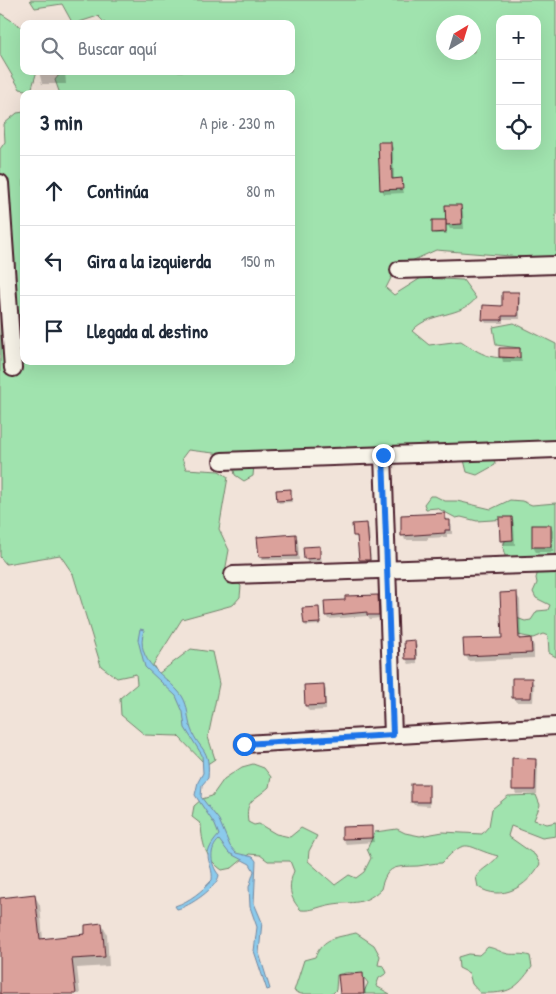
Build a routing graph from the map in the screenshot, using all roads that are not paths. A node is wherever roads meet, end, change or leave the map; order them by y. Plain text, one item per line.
1 (0, 183) edge
2 (2, 260) edge
3 (556, 265) edge
4 (399, 270) dead end
5 (13, 368) dead end
6 (556, 449) edge
7 (383, 455) junction
8 (222, 461) dead end
9 (556, 564) edge
10 (388, 570) junction
11 (233, 575) dead end
12 (556, 726) edge
13 (393, 735) junction
14 (244, 744) dead end

1 - 2 street
2 - 5 street
3 - 4 street
6 - 7 street
7 - 8 street
7 - 10 street
9 - 10 street
10 - 11 street
10 - 13 street
12 - 13 street
13 - 14 street

